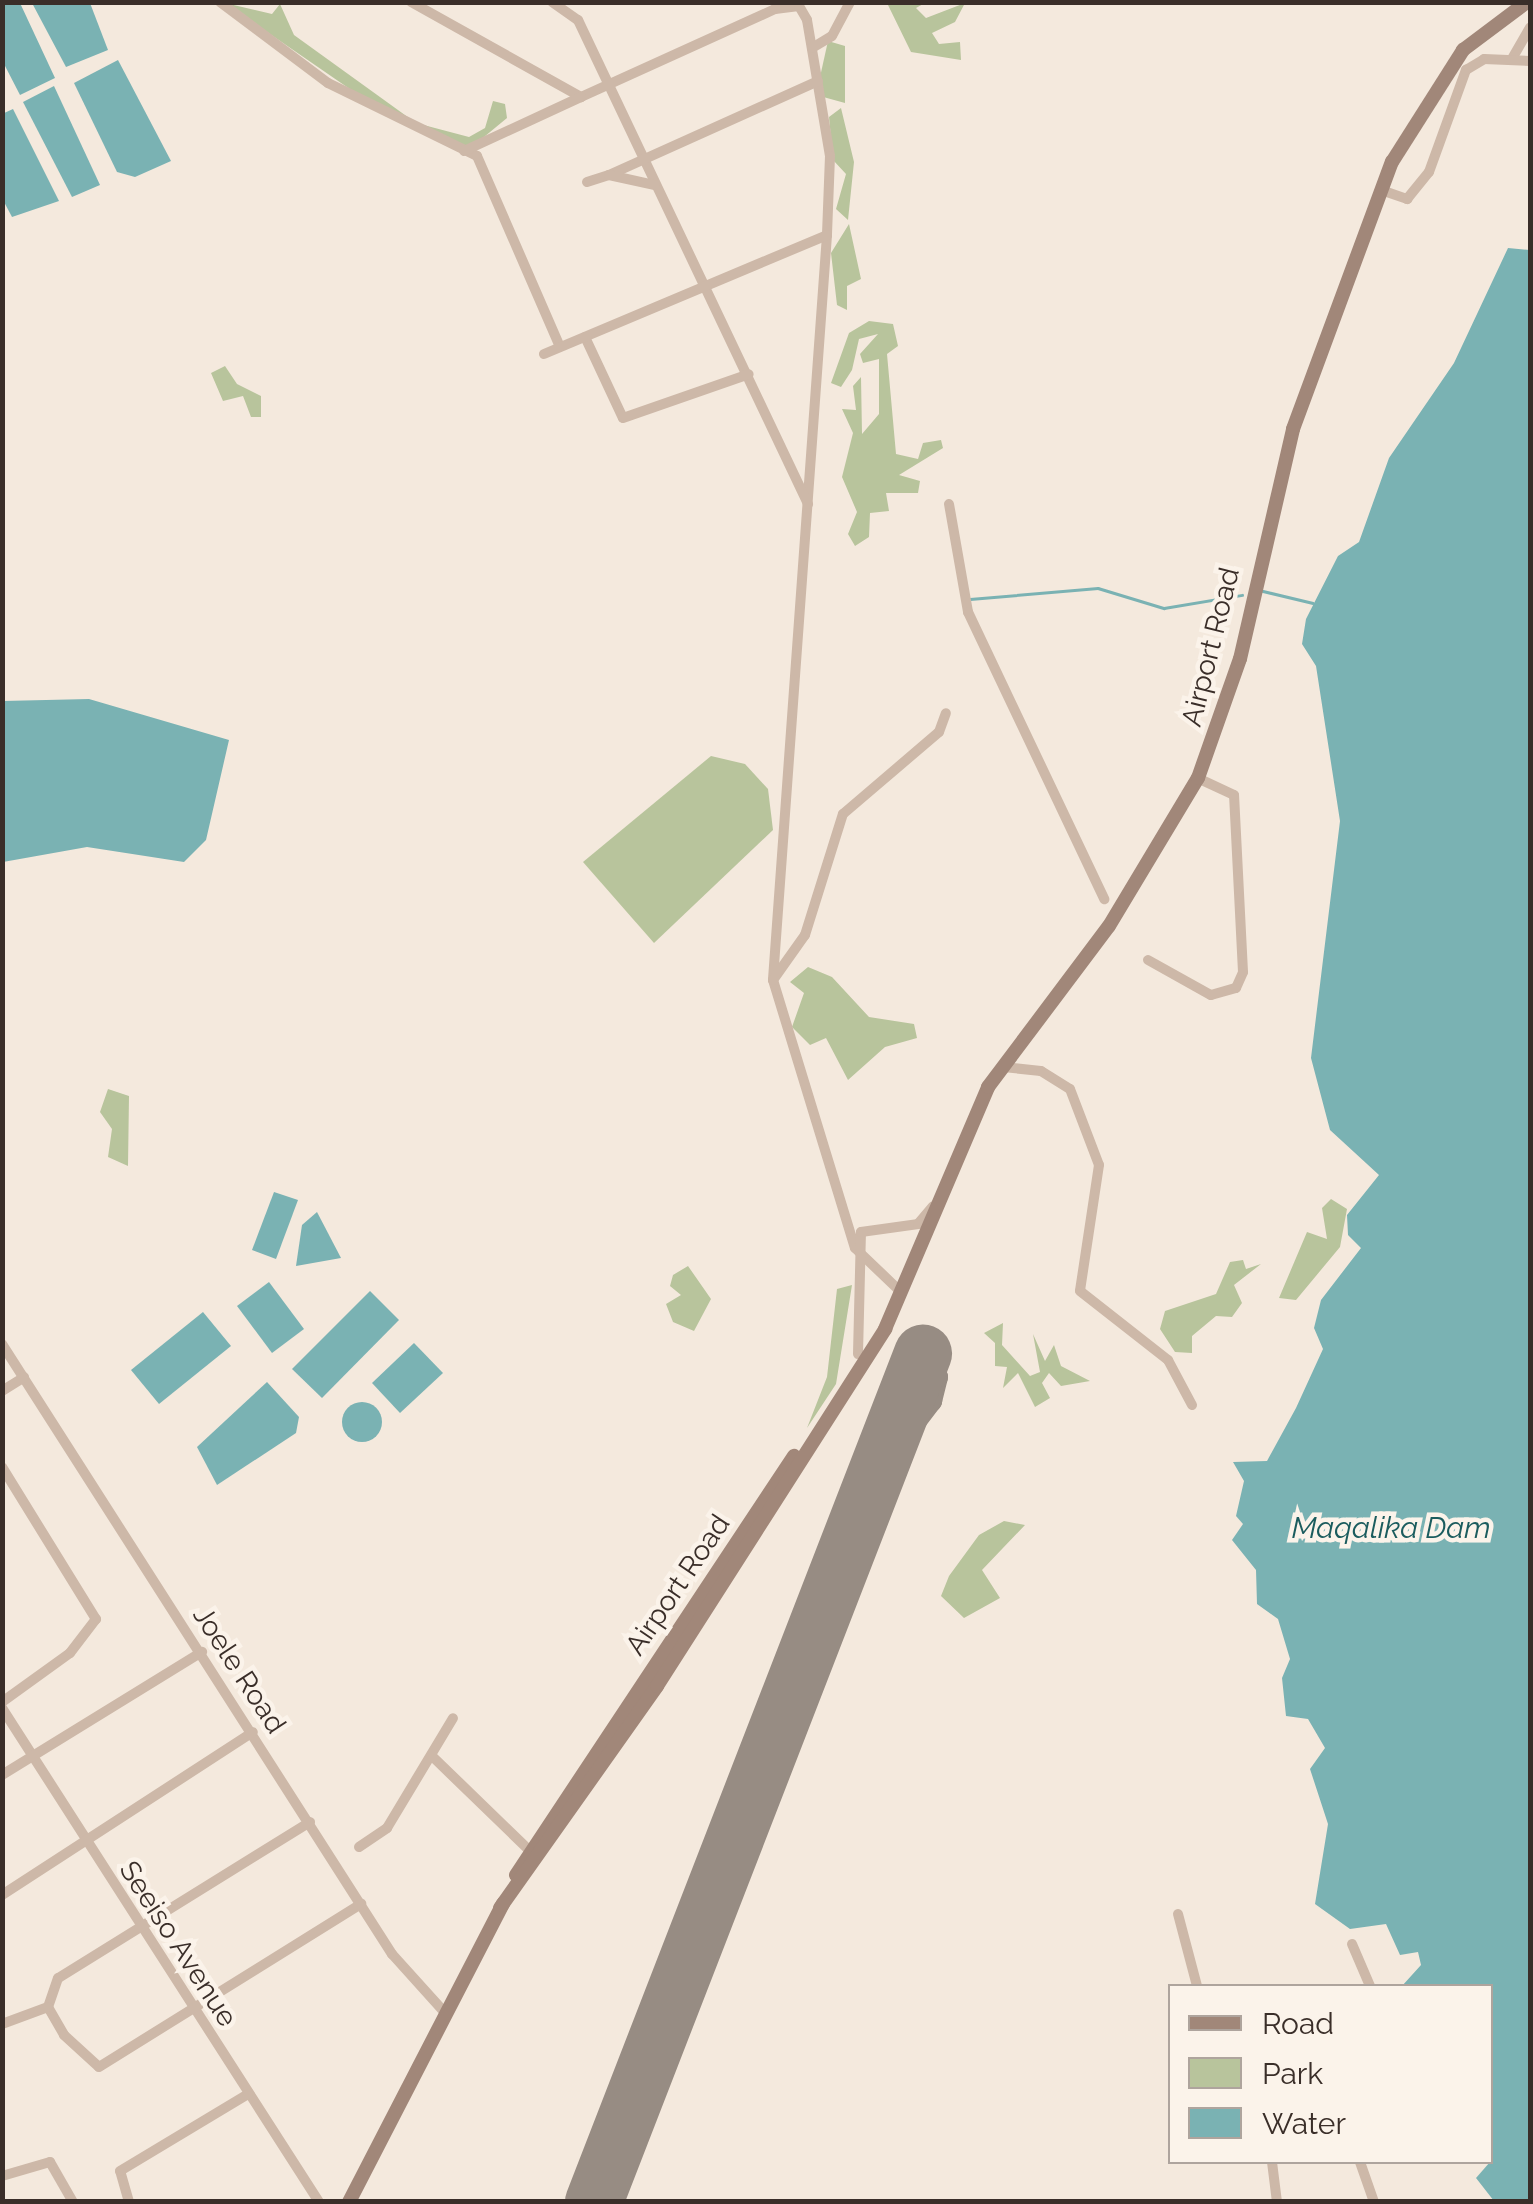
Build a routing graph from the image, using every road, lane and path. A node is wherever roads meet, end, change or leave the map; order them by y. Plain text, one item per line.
1 (220, 2) edge
2 (412, 2) edge
3 (552, 2) edge
4 (850, 2) edge
5 (1527, 2) edge
6 (1505, 9) edge
7 (1530, 27) edge
8 (812, 48) junction
9 (1513, 57) junction
10 (1530, 61) edge
11 (818, 81) junction
12 (608, 86) junction
13 (581, 97) junction
14 (464, 151) junction
15 (642, 156) junction
16 (609, 175) junction
17 (587, 182) dead end
18 (655, 186) junction
19 (1381, 190) junction
20 (827, 235) junction
21 (703, 284) junction
22 (585, 336) junction
23 (560, 347) junction
24 (544, 354) dead end
25 (749, 374) junction
26 (949, 504) dead end
27 (810, 506) junction
28 (946, 714) dead end
29 (1198, 778) junction
30 (1104, 899) dead end
31 (1148, 960) dead end
32 (772, 980) junction
33 (1002, 1066) junction
34 (949, 1185) junction
35 (855, 1248) junction
36 (902, 1293) junction
37 (2, 1344) edge
38 (858, 1354) junction
39 (24, 1377) junction
40 (2, 1391) edge
41 (1192, 1405) dead end
42 (2, 1467) edge
43 (202, 1652) junction
44 (2, 1705) edge
45 (453, 1718) dead end
46 (253, 1732) junction
47 (35, 1755) junction
48 (434, 1758) junction
49 (2, 1775) edge
50 (310, 1822) junction
51 (88, 1845) junction
52 (359, 1847) dead end
53 (528, 1849) junction
54 (2, 1895) edge
55 (362, 1904) junction
56 (500, 1908) junction
57 (1178, 1914) dead end
58 (141, 1926) junction
59 (1352, 1944) dead end
60 (1196, 1984) edge
61 (1369, 1984) edge
62 (48, 2008) junction
63 (194, 2010) junction
64 (446, 2014) junction
65 (2, 2024) edge
66 (248, 2094) junction
67 (1272, 2164) edge
68 (1361, 2164) edge
69 (2, 2176) edge
70 (73, 2202) edge
71 (130, 2202) edge
72 (319, 2202) edge
73 (350, 2202) edge
74 (1277, 2202) edge
75 (1374, 2202) edge

1 - 14 street
2 - 13 street
3 - 12 street
4 - 8 street
5 - 6 main road, Airport Road
6 - 19 main road, Airport Road
7 - 9 street
8 - 11 street
8 - 12 street
9 - 10 street
9 - 19 street
11 - 15 street
11 - 20 street
12 - 13 street
12 - 15 street
13 - 14 street
14 - 23 street
15 - 16 street
15 - 18 street
16 - 17 street
16 - 18 street
18 - 21 street
19 - 29 main road, Airport Road
20 - 21 street
20 - 27 street
21 - 22 street
21 - 25 street
22 - 23 street
22 - 25 street
23 - 24 street
25 - 27 street
26 - 30 street
27 - 32 street
28 - 32 street
29 - 31 street
29 - 33 main road, Airport Road
32 - 35 street
33 - 34 main road, Airport Road
33 - 41 street
34 - 35 street
34 - 36 main road, Airport Road
35 - 36 street
35 - 38 street
36 - 38 main road, Airport Road
36 - 56 main road, Airport Road
37 - 39 street, Joele Road
38 - 53 main road, Airport Road
39 - 40 street
39 - 43 street, Joele Road
42 - 44 street
43 - 46 street, Joele Road
43 - 47 street
44 - 47 street, Seeiso Avenue
45 - 48 street
46 - 50 street, Joele Road
46 - 51 street
47 - 49 street
47 - 51 street, Seeiso Avenue
48 - 52 street
48 - 53 street
50 - 55 street, Joele Road
50 - 58 street
51 - 54 street
51 - 58 street, Seeiso Avenue
53 - 56 main road, Airport Road
55 - 63 street
55 - 64 street, Joele Road
56 - 64 main road, Airport Road
57 - 60 street
58 - 62 street
58 - 63 street, Seeiso Avenue
59 - 61 street
62 - 63 street
62 - 65 street
63 - 66 street, Seeiso Avenue
64 - 73 main road, Airport Road
66 - 71 street
66 - 72 street, Seeiso Avenue
67 - 74 street
68 - 75 street
69 - 70 street

